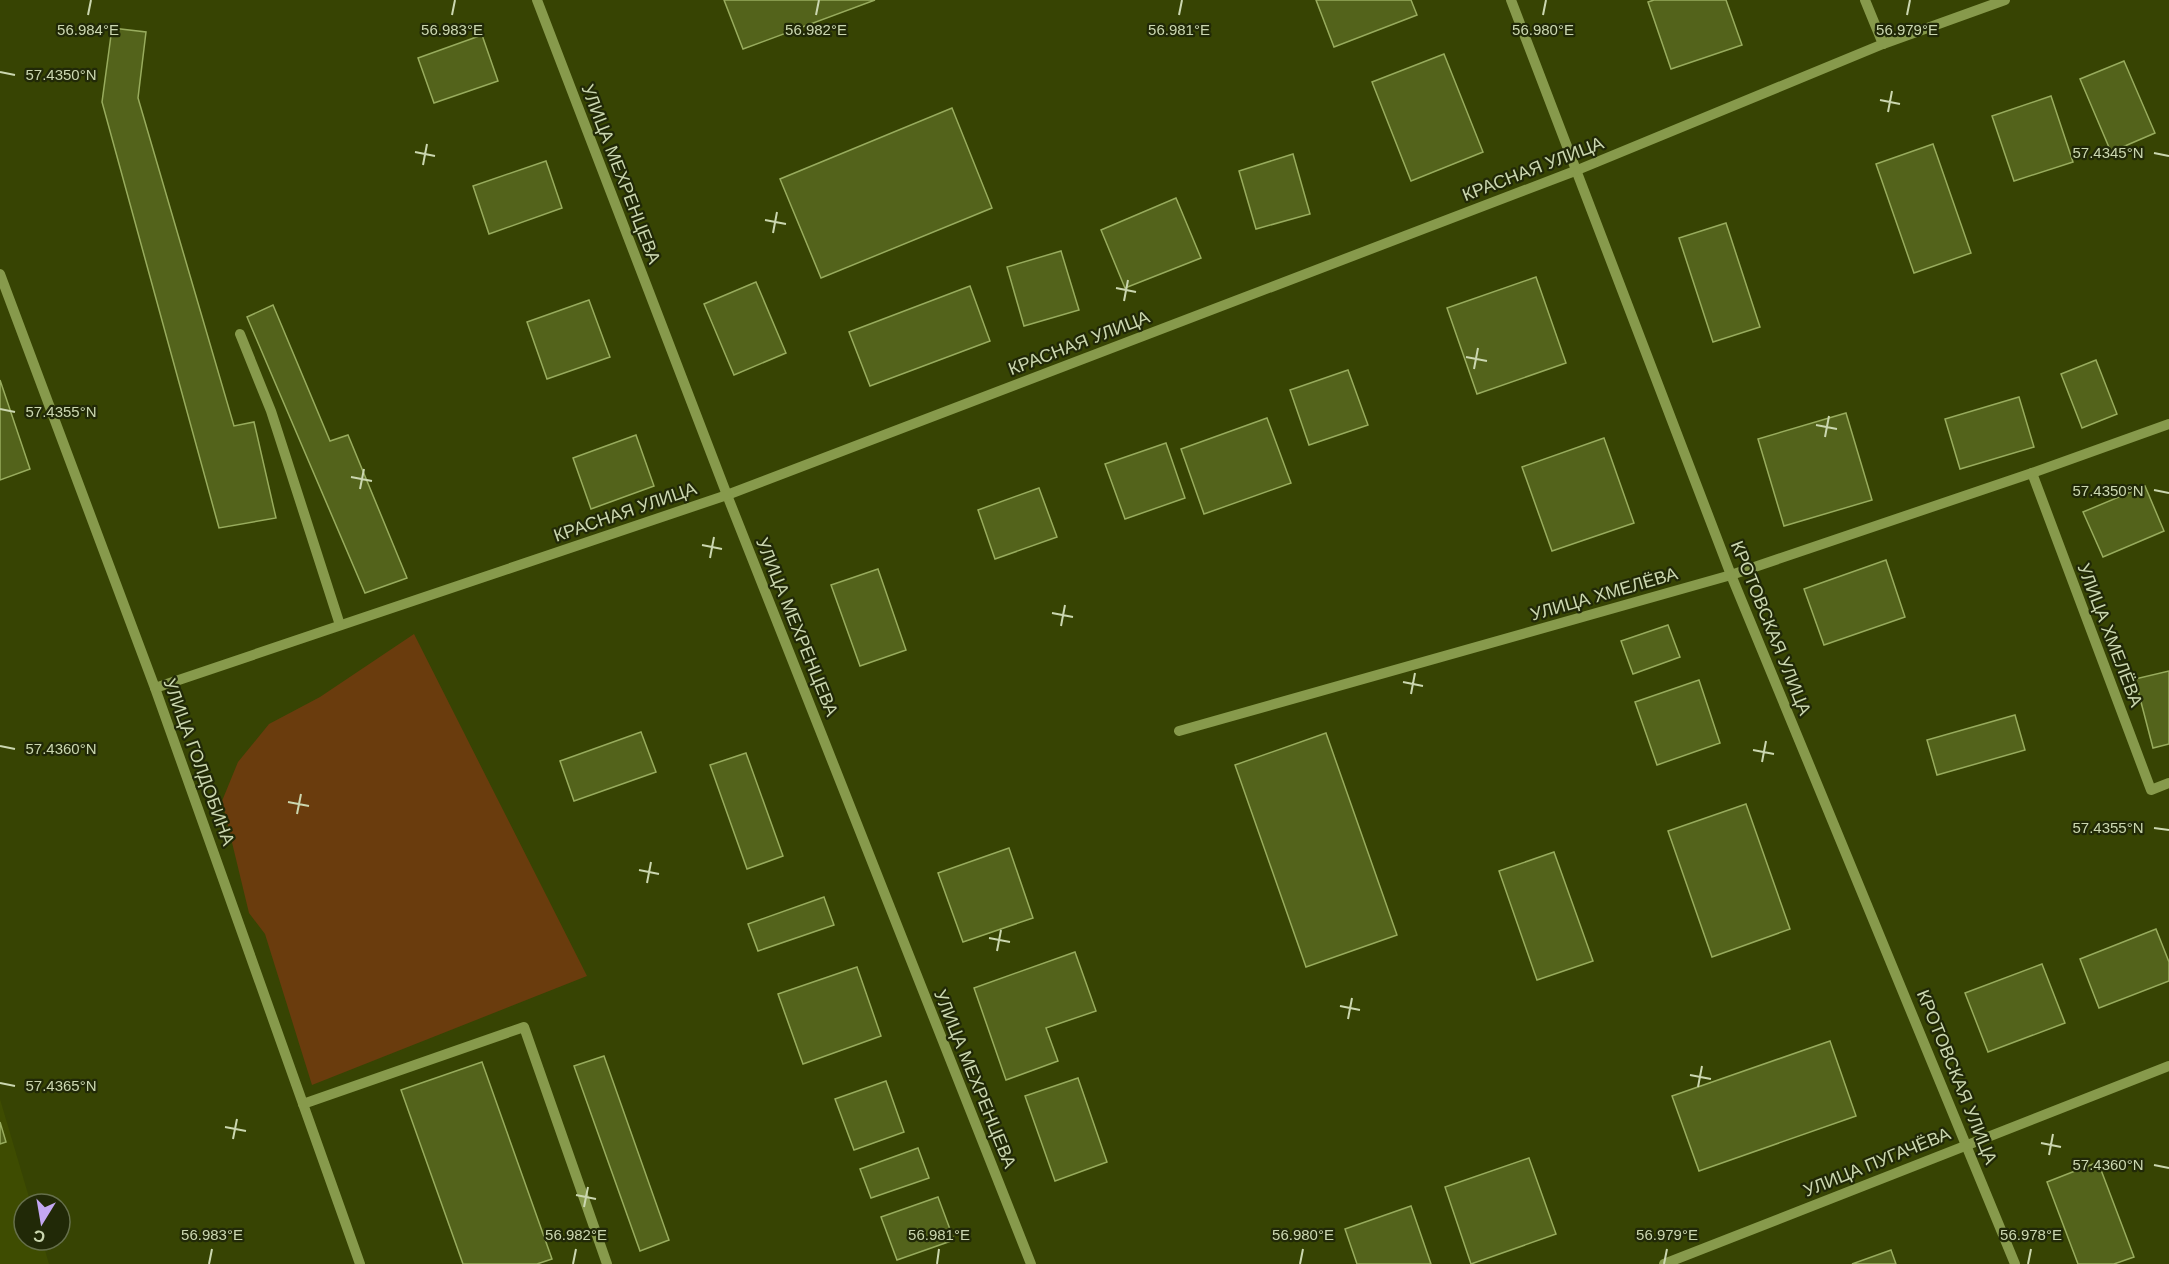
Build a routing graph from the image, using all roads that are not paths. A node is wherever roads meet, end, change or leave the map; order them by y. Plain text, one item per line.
1 (537, 0) edge
2 (1510, 0) edge
3 (1865, 0) edge
4 (2005, 0) edge
5 (1883, 44) junction
6 (1575, 171) junction
7 (0, 274) edge
8 (240, 334) dead end
9 (2169, 424) edge
10 (2032, 473) junction
11 (728, 495) junction
12 (1731, 575) junction
13 (340, 625) junction
14 (155, 688) junction
15 (1179, 731) dead end
16 (2169, 783) edge
17 (2169, 1066) edge
18 (303, 1104) junction
19 (1967, 1144) junction
20 (360, 1264) edge
21 (607, 1264) edge
22 (1031, 1264) edge
23 (1664, 1264) edge
24 (2015, 1264) edge

1 - 11 street, УЛИЦА МЕХРЕНЦЕВА
2 - 6 street, КРОТОВСКАЯ УЛИЦА
3 - 5 street
4 - 5 street, КРАСНАЯ УЛИЦА
5 - 6 street, КРАСНАЯ УЛИЦА
6 - 11 street, КРАСНАЯ УЛИЦА
6 - 12 street, КРОТОВСКАЯ УЛИЦА
7 - 14 street, УЛИЦА ГОЛДОБИНА
8 - 13 street
9 - 10 street, УЛИЦА ХМЕЛЁВА
10 - 12 street, УЛИЦА ХМЕЛЁВА
10 - 16 street, УЛИЦА ХМЕЛЁВА
11 - 13 street, КРАСНАЯ УЛИЦА
11 - 22 street, УЛИЦА МЕХРЕНЦЕВА
12 - 15 street, УЛИЦА ХМЕЛЁВА
12 - 19 street, КРОТОВСКАЯ УЛИЦА
13 - 14 street, КРАСНАЯ УЛИЦА
14 - 18 street, УЛИЦА ГОЛДОБИНА
17 - 19 street, УЛИЦА ПУГАЧЁВА
18 - 20 street, УЛИЦА ГОЛДОБИНА
18 - 21 street
19 - 23 street, УЛИЦА ПУГАЧЁВА
19 - 24 street, КРОТОВСКАЯ УЛИЦА

